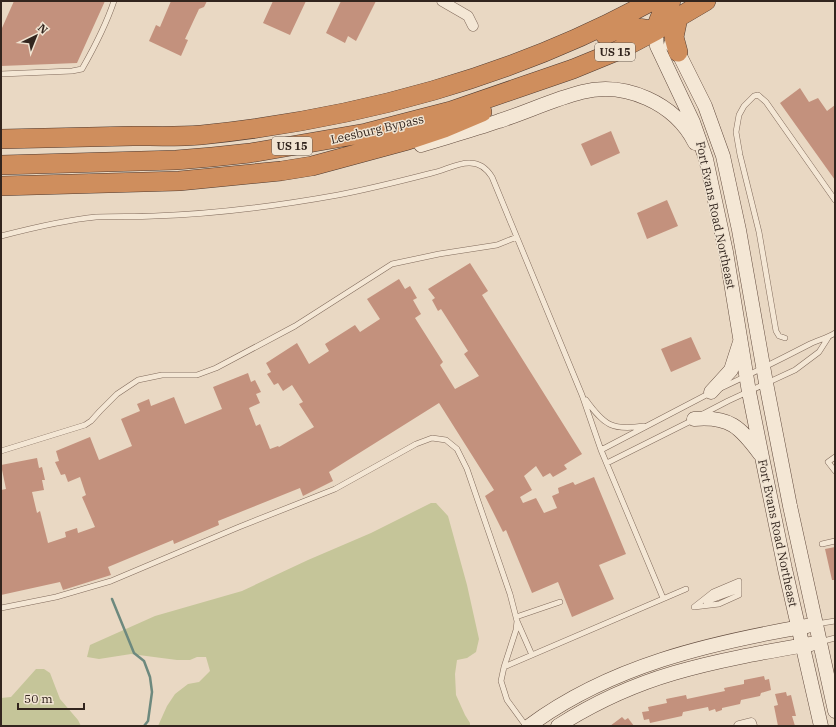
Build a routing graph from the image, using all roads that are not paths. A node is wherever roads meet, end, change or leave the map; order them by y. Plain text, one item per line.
1 (114, 1) edge
2 (442, 1) edge
3 (652, 1) edge
4 (706, 1) edge
5 (674, 10) edge
6 (474, 26) dead end
7 (655, 31) junction
8 (678, 52) junction
9 (573, 69) junction
10 (1, 74) edge
11 (199, 135) junction
12 (1, 139) edge
13 (1, 165) edge
14 (312, 166) junction
15 (1, 187) edge
16 (712, 188) junction
17 (835, 200) edge
18 (1, 236) edge
19 (517, 237) junction
20 (835, 333) edge
21 (741, 338) junction
22 (785, 338) dead end
23 (828, 338) junction
24 (763, 368) junction
25 (747, 376) junction
26 (766, 383) junction
27 (711, 392) junction
28 (749, 392) junction
29 (582, 395) junction
30 (694, 419) junction
31 (649, 425) junction
32 (601, 450) junction
33 (1, 451) edge
34 (762, 457) junction
35 (835, 457) edge
36 (607, 463) junction
37 (835, 471) edge
38 (835, 541) edge
39 (822, 544) dead end
40 (739, 585) joint
41 (686, 589) dead end
42 (663, 598) junction
43 (560, 602) dead end
44 (1, 608) edge
45 (516, 619) junction
46 (835, 621) edge
47 (815, 625) junction
48 (799, 628) junction
49 (835, 638) edge
50 (819, 643) junction
51 (803, 645) junction
52 (532, 655) junction
53 (504, 667) junction
54 (835, 712) edge
55 (527, 726) edge
56 (558, 726) edge
57 (739, 726) edge
58 (752, 726) edge
59 (821, 726) edge

1 - 10 lane
2 - 6 street
3 - 11 highway, Leesburg Bypass / US 15
4 - 5 highway, Leesburg Bypass / US 15
5 - 7 highway, Leesburg Bypass / US 15
5 - 8 highway
7 - 8 main road, Fort Evans Road Northeast
7 - 9 highway, Leesburg Bypass / US 15
7 - 11 highway
7 - 16 main road, Fort Evans Road Northeast
8 - 24 main road, Fort Evans Road Northeast
9 - 13 highway, Leesburg Bypass / US 15
9 - 14 highway
11 - 12 highway, Leesburg Bypass / US 15
14 - 15 highway
14 - 16 main road
16 - 21 main road, Fort Evans Road Northeast
17 - 22 lane
18 - 19 lane
19 - 29 lane
19 - 33 lane
20 - 23 lane
21 - 25 main road, Fort Evans Road Northeast
21 - 27 main road
23 - 24 lane
23 - 26 lane
24 - 25 lane
24 - 26 main road, Fort Evans Road Northeast
25 - 27 lane
25 - 28 main road, Fort Evans Road Northeast
26 - 28 lane
26 - 47 main road, Fort Evans Road Northeast
27 - 31 lane
28 - 30 lane
28 - 34 main road, Fort Evans Road Northeast
29 - 31 lane
29 - 32 lane
30 - 34 main road
30 - 36 lane
31 - 32 lane
32 - 36 lane
34 - 48 main road, Fort Evans Road Northeast
35 - 37 lane
36 - 42 lane
38 - 39 lane
40 - 40 lane
41 - 42 lane
42 - 52 lane
43 - 45 lane
44 - 45 lane
45 - 52 lane
45 - 53 lane
46 - 47 lane
47 - 48 main road
47 - 50 main road, Fort Evans Road Northeast
48 - 51 main road, Fort Evans Road Northeast
48 - 55 main road
49 - 50 lane
50 - 51 main road
50 - 54 main road, Fort Evans Road Northeast
51 - 56 main road
51 - 59 main road, Fort Evans Road Northeast
52 - 53 lane
53 - 55 lane
57 - 58 street

